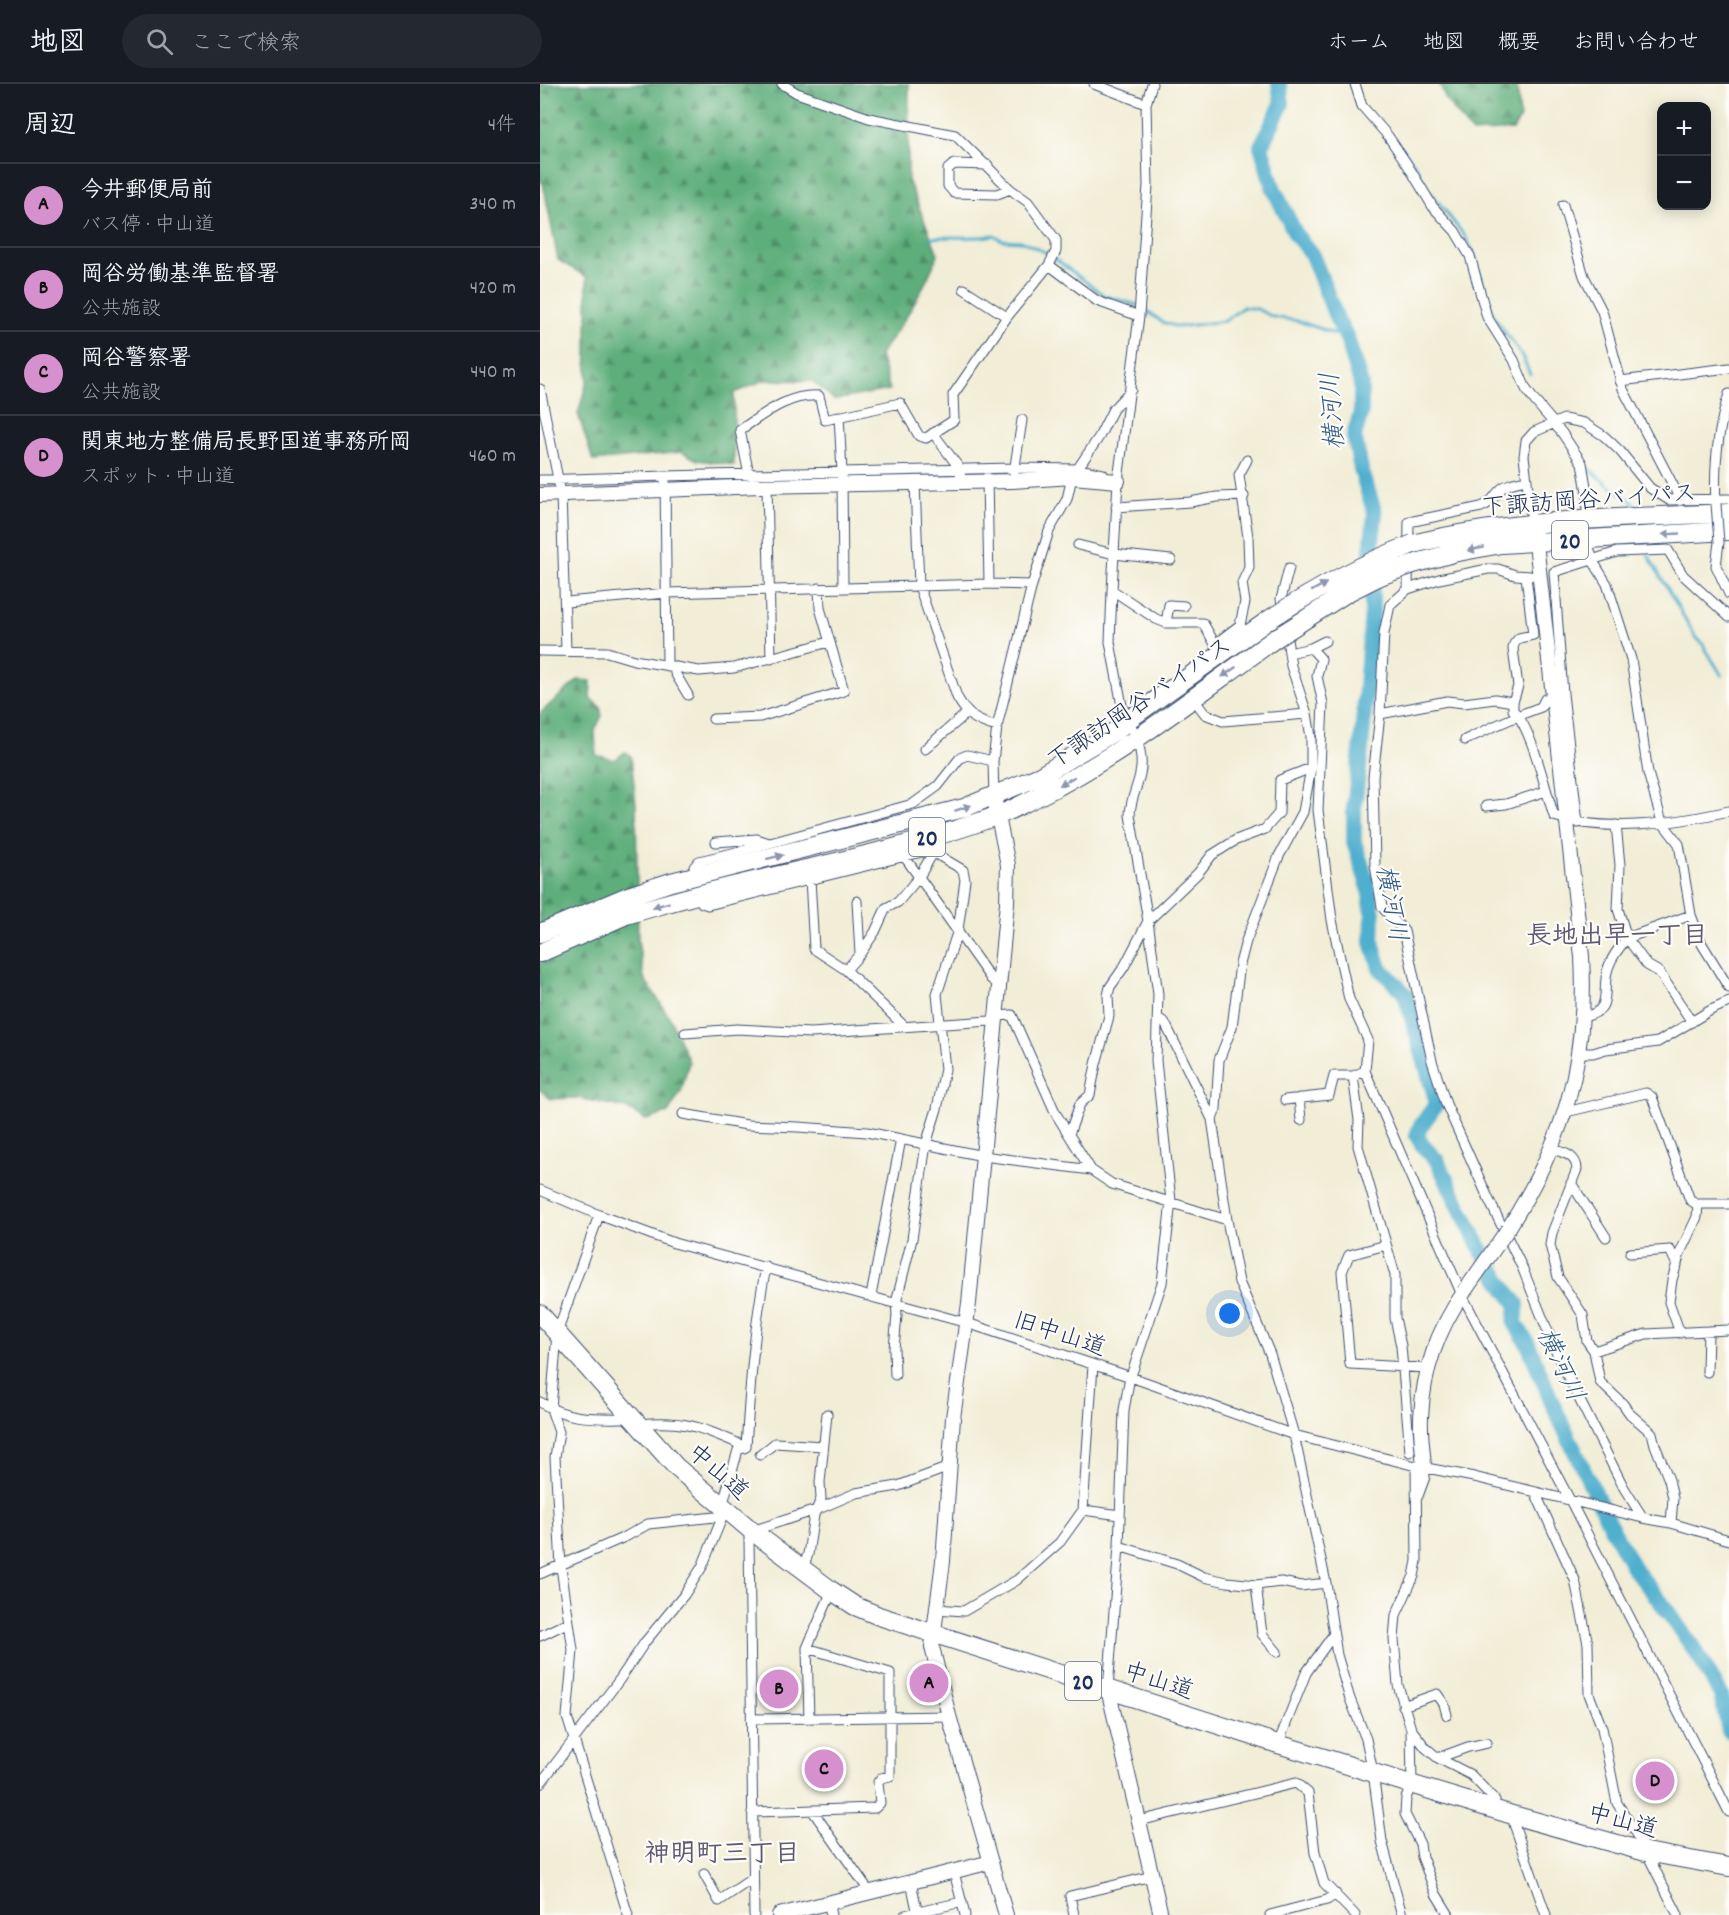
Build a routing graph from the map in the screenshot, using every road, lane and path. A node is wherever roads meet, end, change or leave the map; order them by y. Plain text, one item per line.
1 (782, 84) edge
2 (1094, 84) edge
3 (1152, 84) edge
4 (1355, 84) edge
5 (1146, 104) junction
6 (988, 165) junction
7 (1010, 189) junction
8 (1563, 205) dead end
9 (1049, 265) junction
10 (964, 289) dead end
11 (1139, 316) junction
12 (1007, 317) junction
13 (1729, 368) edge
14 (1620, 381) junction
15 (540, 389) edge
16 (1131, 390) junction
17 (1729, 394) edge
18 (541, 401) edge
19 (1726, 409) edge
20 (839, 416) junction
21 (1022, 420) dead end
22 (1552, 423) junction
23 (933, 434) junction
24 (1247, 460) dead end
25 (1075, 473) junction
26 (750, 474) junction
27 (961, 475) junction
28 (987, 475) junction
29 (1013, 475) junction
30 (842, 478) junction
31 (558, 479) junction
32 (540, 480) edge
33 (1118, 480) junction
34 (1527, 480) junction
35 (665, 483) junction
36 (915, 483) junction
37 (763, 486) junction
38 (561, 494) junction
39 (540, 495) edge
40 (1244, 496) junction
41 (1729, 499) edge
42 (1680, 501) junction
43 (1720, 506) edge
44 (1116, 507) junction
45 (1587, 510) dead end
46 (1532, 523) junction
47 (1536, 542) junction
48 (1724, 542) edge
49 (1078, 545) dead end
50 (1589, 547) dead end
51 (1114, 554) junction
52 (1171, 560) dead end
53 (1593, 561) junction
54 (1290, 568) dead end
55 (989, 584) junction
56 (1032, 585) junction
57 (919, 586) junction
58 (819, 588) junction
59 (843, 588) junction
60 (1408, 589) junction
61 (769, 590) junction
62 (1112, 590) junction
63 (667, 593) junction
64 (1729, 594) edge
65 (566, 602) junction
66 (1184, 606) dead end
67 (1729, 617) edge
68 (1166, 623) junction
69 (1243, 631) junction
70 (1325, 641) dead end
71 (829, 642) junction
72 (1311, 648) junction
73 (566, 650) junction
74 (540, 651) edge
75 (1289, 653) junction
76 (771, 659) junction
77 (671, 665) junction
78 (688, 696) dead end
79 (1192, 698) junction
80 (1545, 699) dead end
81 (1513, 702) junction
82 (967, 713) junction
83 (1307, 714) junction
84 (1380, 714) junction
85 (1518, 714) junction
86 (713, 719) dead end
87 (1128, 720) junction
88 (997, 728) junction
89 (1136, 739) junction
90 (1465, 740) dead end
91 (925, 749) dead end
92 (993, 761) junction
93 (1311, 768) junction
94 (1546, 791) junction
95 (994, 797) junction
96 (1486, 806) dead end
97 (1729, 811) edge
98 (998, 816) junction
99 (1573, 822) junction
100 (1662, 822) junction
101 (1616, 825) junction
102 (716, 842) dead end
103 (769, 843) junction
104 (933, 853) junction
105 (904, 856) junction
106 (694, 867) dead end
107 (919, 877) junction
108 (810, 879) junction
109 (858, 901) dead end
110 (702, 903) dead end
111 (1691, 915) junction
112 (1148, 921) junction
113 (958, 930) junction
114 (540, 933) edge
115 (1627, 938) junction
116 (540, 953) edge
117 (860, 954) junction
118 (1729, 967) edge
119 (846, 970) junction
120 (1719, 973) junction
121 (1000, 986) junction
122 (1729, 988) edge
123 (1729, 1002) edge
124 (997, 1016) junction
125 (1583, 1017) junction
126 (1158, 1018) junction
127 (1692, 1022) junction
128 (939, 1024) junction
129 (904, 1026) junction
130 (685, 1033) dead end
131 (1579, 1053) junction
132 (1365, 1071) junction
133 (1353, 1076) junction
134 (1299, 1098) junction
135 (1285, 1100) dead end
136 (1566, 1112) junction
137 (683, 1114) dead end
138 (1212, 1119) junction
139 (1301, 1120) dead end
140 (1069, 1134) junction
141 (901, 1139) junction
142 (926, 1144) junction
143 (1553, 1149) junction
144 (983, 1156) junction
145 (1091, 1170) junction
146 (1571, 1183) junction
147 (540, 1190) edge
148 (1171, 1201) junction
149 (1729, 1203) edge
150 (1698, 1204) junction
151 (599, 1215) junction
152 (1227, 1221) junction
153 (1606, 1237) dead end
154 (1386, 1245) junction
155 (1630, 1253) dead end
156 (1677, 1265) junction
157 (766, 1267) junction
158 (1463, 1294) junction
159 (871, 1296) junction
160 (896, 1303) junction
161 (540, 1314) edge
162 (967, 1323) junction
163 (1729, 1330) edge
164 (1708, 1331) junction
165 (557, 1333) junction
166 (1680, 1333) junction
167 (1594, 1351) junction
168 (1093, 1365) junction
169 (1403, 1367) junction
170 (1428, 1368) junction
171 (1707, 1372) dead end
172 (895, 1375) dead end
173 (1131, 1377) junction
174 (540, 1402) edge
175 (551, 1409) junction
176 (826, 1414) dead end
177 (634, 1421) junction
178 (1294, 1435) junction
179 (823, 1446) junction
180 (746, 1447) junction
181 (1410, 1452) dead end
182 (760, 1455) dead end
183 (949, 1467) junction
184 (1420, 1467) junction
185 (1535, 1492) junction
186 (1574, 1502) junction
187 (816, 1510) junction
188 (1083, 1510) junction
189 (722, 1512) junction
190 (1120, 1515) junction
191 (1641, 1518) junction
192 (1671, 1523) junction
193 (752, 1530) junction
194 (1729, 1540) edge
195 (1119, 1546) junction
196 (561, 1567) junction
197 (803, 1569) junction
198 (540, 1574) edge
199 (1326, 1583) junction
200 (1256, 1585) junction
201 (832, 1591) junction
202 (936, 1609) junction
203 (569, 1622) junction
204 (933, 1632) junction
205 (1333, 1635) junction
206 (540, 1636) edge
207 (807, 1648) junction
208 (1277, 1652) dead end
209 (1108, 1689) junction
210 (1403, 1706) junction
211 (949, 1716) junction
212 (1447, 1716) dead end
213 (890, 1718) junction
214 (751, 1719) junction
215 (809, 1719) junction
216 (1411, 1729) junction
217 (574, 1739) junction
218 (1487, 1743) dead end
219 (1278, 1744) junction
220 (1438, 1758) junction
221 (1373, 1772) junction
222 (540, 1784) edge
223 (1412, 1784) junction
224 (1492, 1808) junction
225 (812, 1810) junction
226 (752, 1812) junction
227 (1729, 1812) edge
228 (1516, 1816) junction
229 (1139, 1821) junction
230 (1646, 1852) junction
231 (991, 1862) junction
232 (1729, 1867) edge
233 (954, 1872) junction
234 (704, 1874) dead end
235 (1152, 1876) junction
236 (753, 1878) junction
237 (911, 1882) junction
238 (868, 1893) junction
239 (1336, 1894) junction
240 (962, 1902) junction
241 (830, 1909) edge
242 (804, 1912) edge
243 (918, 1914) edge
244 (628, 1915) edge
245 (754, 1915) edge
246 (779, 1915) edge
247 (905, 1915) edge
248 (965, 1915) edge
249 (1006, 1915) edge
250 (1074, 1915) edge
251 (1161, 1915) edge
252 (1270, 1915) edge
253 (1355, 1915) edge
254 (1402, 1915) edge
255 (1449, 1915) edge
256 (1546, 1915) edge
257 (1678, 1915) edge

1 - 6 street
2 - 5 street
3 - 5 street
4 - 22 street
5 - 11 street
6 - 7 street
6 - 7 street
7 - 9 street
8 - 14 street
9 - 11 street
9 - 12 street
10 - 12 street
11 - 16 street
12 - 23 street
13 - 14 street
14 - 42 street
15 - 18 street
16 - 25 street
16 - 33 street
17 - 19 street
18 - 31 street
19 - 43 street
20 - 23 street
20 - 26 street
20 - 30 street
21 - 29 street
22 - 34 street
22 - 42 street
22 - 45 street
23 - 27 street
24 - 40 street
25 - 29 street
25 - 33 street
25 - 56 street
26 - 30 street
26 - 35 street
26 - 37 street
27 - 28 street
27 - 30 street
27 - 36 street
28 - 29 street
28 - 55 street
30 - 36 street
30 - 37 street
30 - 59 street
31 - 32 street
31 - 35 street
31 - 38 street
33 - 44 street
34 - 46 street
34 - 60 street
35 - 37 street
35 - 38 street
35 - 63 street
36 - 57 street
37 - 61 street
38 - 39 street
38 - 65 street
40 - 44 street
40 - 69 street
41 - 43 street
42 - 43 street
43 - 46 highway, 下諏訪岡谷バイパス / 20
43 - 48 street, bridge
44 - 51 street
46 - 47 street
69 -> 46 highway, 下諏訪岡谷バイパス / 20, bridge
48 -> 47 highway, 下諏訪岡谷バイパス / 20
47 -> 79 highway, 下諏訪岡谷バイパス / 20, bridge
47 - 99 street
48 - 64 street
49 - 51 street
50 - 53 street
51 - 52 street
51 - 62 street
53 - 67 street
53 - 99 street
53 - 100 street
54 - 75 street
55 - 56 street
55 - 57 street
56 - 88 street
57 - 59 street
57 - 82 street
58 - 59 street
58 - 61 street
58 - 71 street
60 - 81 street
60 - 84 street
61 - 63 street
61 - 76 street
62 - 68 street
62 - 87 street
63 - 65 street
63 - 77 street
65 - 73 street
66 - 68 street
68 - 69 street
69 - 87 highway, 下諏訪岡谷バイパス / 20
70 - 72 street
71 - 76 street
71 - 86 street
72 - 75 street
72 - 132 street
73 - 74 street
73 - 77 street
75 - 83 street
76 - 77 street
77 - 78 street
79 - 83 street
79 - 89 highway, 下諏訪岡谷バイパス / 20
80 - 85 street
81 - 84 street
81 - 85 street
82 - 88 street
82 - 91 street
83 - 93 street
84 - 191 street
85 - 90 street
85 - 94 street
87 - 89 street
87 - 95 highway, 下諏訪岡谷バイパス / 20
88 - 92 street
89 -> 98 highway, 下諏訪岡谷バイパス / 20
89 - 112 street
92 - 95 street
92 - 103 street
93 - 112 street
93 - 138 street
94 - 96 street
94 - 99 street
95 - 98 street
114 -> 95 highway, 下諏訪岡谷バイパス / 20
97 - 100 street
98 -> 116 highway, 下諏訪岡谷バイパス / 20
98 - 121 street
99 - 101 street
99 - 125 street
100 - 101 street
100 - 111 street
101 - 115 street
102 - 103 street
103 - 106 street
104 - 105 street
104 - 107 street
104 - 113 street
105 - 107 street
105 - 108 street
107 - 113 street
107 - 117 street
108 - 110 street
108 - 119 street
109 - 117 street
111 - 115 street
111 - 120 street
112 - 126 street
112 - 140 street
113 - 121 street
113 - 128 street
115 - 125 street
115 - 127 street
117 - 119 street
118 - 120 street
119 - 129 street
120 - 122 street
121 - 124 street
123 - 127 street
124 - 128 street
124 - 140 street
124 - 144 street
125 - 131 street
126 - 138 street
126 - 148 street
127 - 131 street
128 - 129 street
128 - 142 street
129 - 130 street
131 - 136 street
132 - 133 street
132 - 158 street
133 - 134 street
133 - 154 street
134 - 135 street
134 - 139 street
136 - 143 street
136 - 150 street
137 - 141 street
138 - 152 street
140 - 145 street
141 - 142 street
141 - 159 street
142 - 144 street
142 - 160 street
143 - 146 street
143 - 158 street, bridge
144 - 145 street
144 - 162 street
145 - 148 street
146 - 153 street
146 - 167 street
147 - 151 street, 旧中山道
148 - 152 street
148 - 173 street
149 - 150 street
150 - 156 street
151 - 157 street, 旧中山道
151 - 165 street
152 - 178 street
154 - 169 street
154 - 169 street
155 - 156 street
156 - 166 street
157 - 159 street, 旧中山道
157 - 180 street
158 - 170 street
158 - 186 street
159 - 160 street, 旧中山道
160 - 162 street, 旧中山道
160 - 172 street
161 - 165 highway, 中山道 / 20
162 - 168 street, 旧中山道
162 - 183 street
163 - 164 street
164 - 166 street
164 - 171 street
165 - 175 street
165 - 177 highway, 中山道 / 20
166 - 167 street
167 - 192 street
168 - 173 street, 旧中山道
168 - 188 street
169 - 170 street
169 - 181 street
170 - 184 street
173 - 178 street, 旧中山道
173 - 190 street
174 - 175 street
175 - 177 street
175 - 196 street
176 - 179 street
177 - 180 street
177 - 189 highway, 中山道 / 20
178 - 184 street, 旧中山道
178 - 199 street
179 - 182 street
179 - 187 street
180 - 189 street
183 - 187 street
183 - 202 street
184 - 185 street, 旧中山道
184 - 210 street
185 - 186 street, 旧中山道
185 - 230 street
186 - 191 street, 旧中山道
186 - 227 street
187 - 193 street
187 - 197 street
188 - 190 street
188 - 202 street
189 - 193 highway, 中山道 / 20
189 - 196 street
189 - 217 street
190 - 195 street
191 - 192 street, 旧中山道
192 - 194 street
193 - 197 highway, 中山道 / 20
193 - 214 street
195 - 200 street
195 - 209 street
196 - 198 street
196 - 203 street
197 - 201 highway, 中山道 / 20
199 - 200 street
199 - 205 street
200 - 208 street
201 - 204 highway, 中山道 / 20
201 - 207 street
202 - 204 street
203 - 206 street
203 - 217 street
204 - 209 highway, 中山道 / 20
204 - 211 street
205 - 219 street
205 - 221 street
207 - 213 street
207 - 215 street
209 - 219 highway, 中山道 / 20
209 - 229 street
210 - 212 street
210 - 216 street
211 - 213 street
211 - 231 street
213 - 215 street
213 - 225 street
214 - 215 street
214 - 226 street
216 - 220 street
216 - 223 street
217 - 222 street
217 - 244 street
218 - 220 street
219 - 221 highway, 中山道 / 20
220 - 224 street
221 - 223 highway, 中山道 / 20
221 - 254 street
223 - 224 highway, 中山道 / 20
223 - 255 street
224 - 228 highway, 中山道 / 20
225 - 226 street
225 - 238 street
226 - 236 street
228 - 230 highway, 中山道 / 20
228 - 256 street
229 - 235 street
229 - 239 street
230 - 232 highway, 中山道 / 20
230 - 257 street
231 - 233 street
231 - 249 street
233 - 237 street
233 - 240 street
234 - 236 street
235 - 250 street
235 - 251 street
236 - 245 street
237 - 238 street
237 - 243 street
238 - 241 street
239 - 252 street
239 - 253 street
240 - 243 street
240 - 248 street
241 - 242 street
242 - 246 street
243 - 247 street

